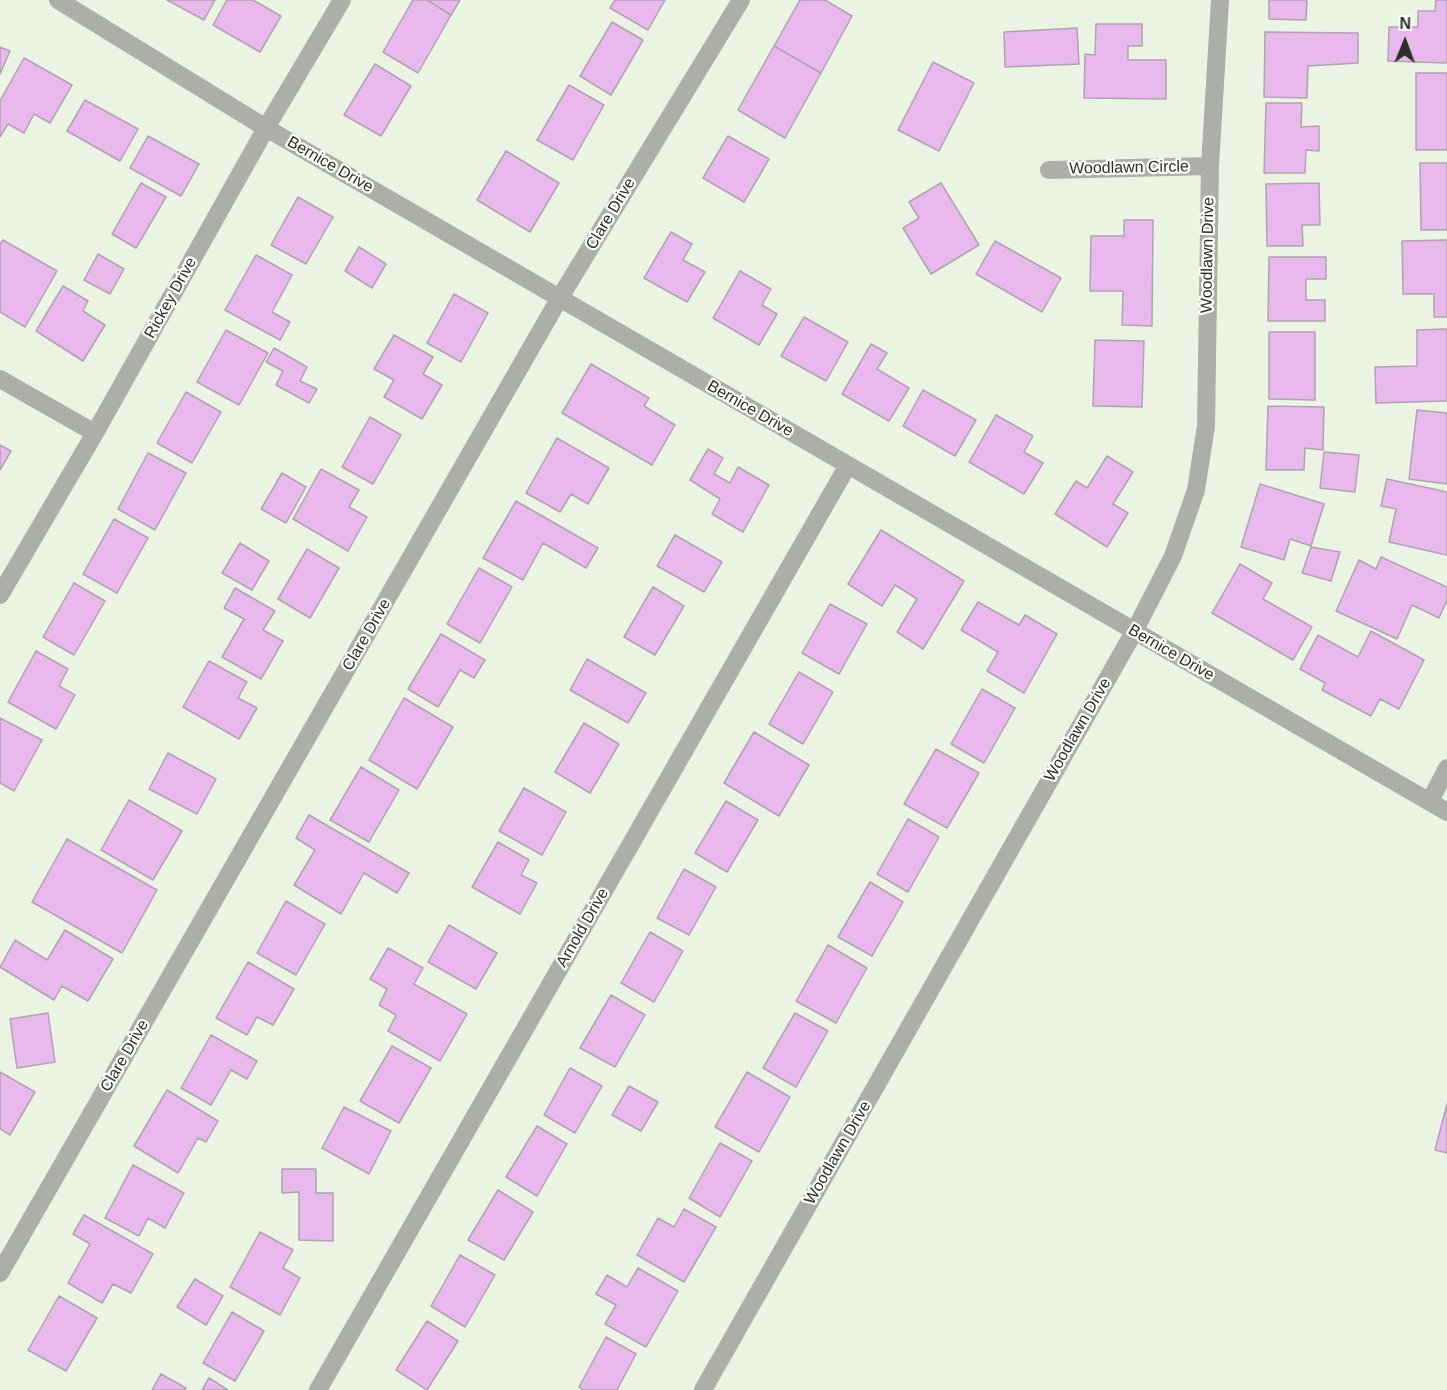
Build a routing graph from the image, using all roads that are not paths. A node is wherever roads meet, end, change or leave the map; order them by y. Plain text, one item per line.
1 (58, 0) edge
2 (342, 0) edge
3 (741, 0) edge
4 (1220, 0) edge
5 (266, 128) junction
6 (1210, 166) junction
7 (1049, 170) dead end
8 (560, 299) junction
9 (0, 379) edge
10 (95, 433) junction
11 (848, 465) junction
12 (0, 595) edge
13 (1134, 632) junction
14 (1447, 768) edge
15 (1430, 801) junction
16 (1447, 812) edge
17 (0, 1273) edge
18 (318, 1390) edge
19 (703, 1390) edge

1 - 5 street, Bernice Drive
2 - 5 street, Rickey Drive
3 - 8 street, Clare Drive
4 - 6 street, Woodlawn Drive
5 - 8 street, Bernice Drive
5 - 10 street, Rickey Drive
6 - 7 street, Woodlawn Circle
6 - 13 street, Woodlawn Drive
8 - 11 street, Bernice Drive
8 - 17 street, Clare Drive
9 - 10 street
10 - 12 street, Rickey Drive
11 - 13 street, Bernice Drive
11 - 18 street, Arnold Drive
13 - 15 street, Bernice Drive
13 - 19 street, Woodlawn Drive
14 - 15 street
15 - 16 street, Bernice Drive

